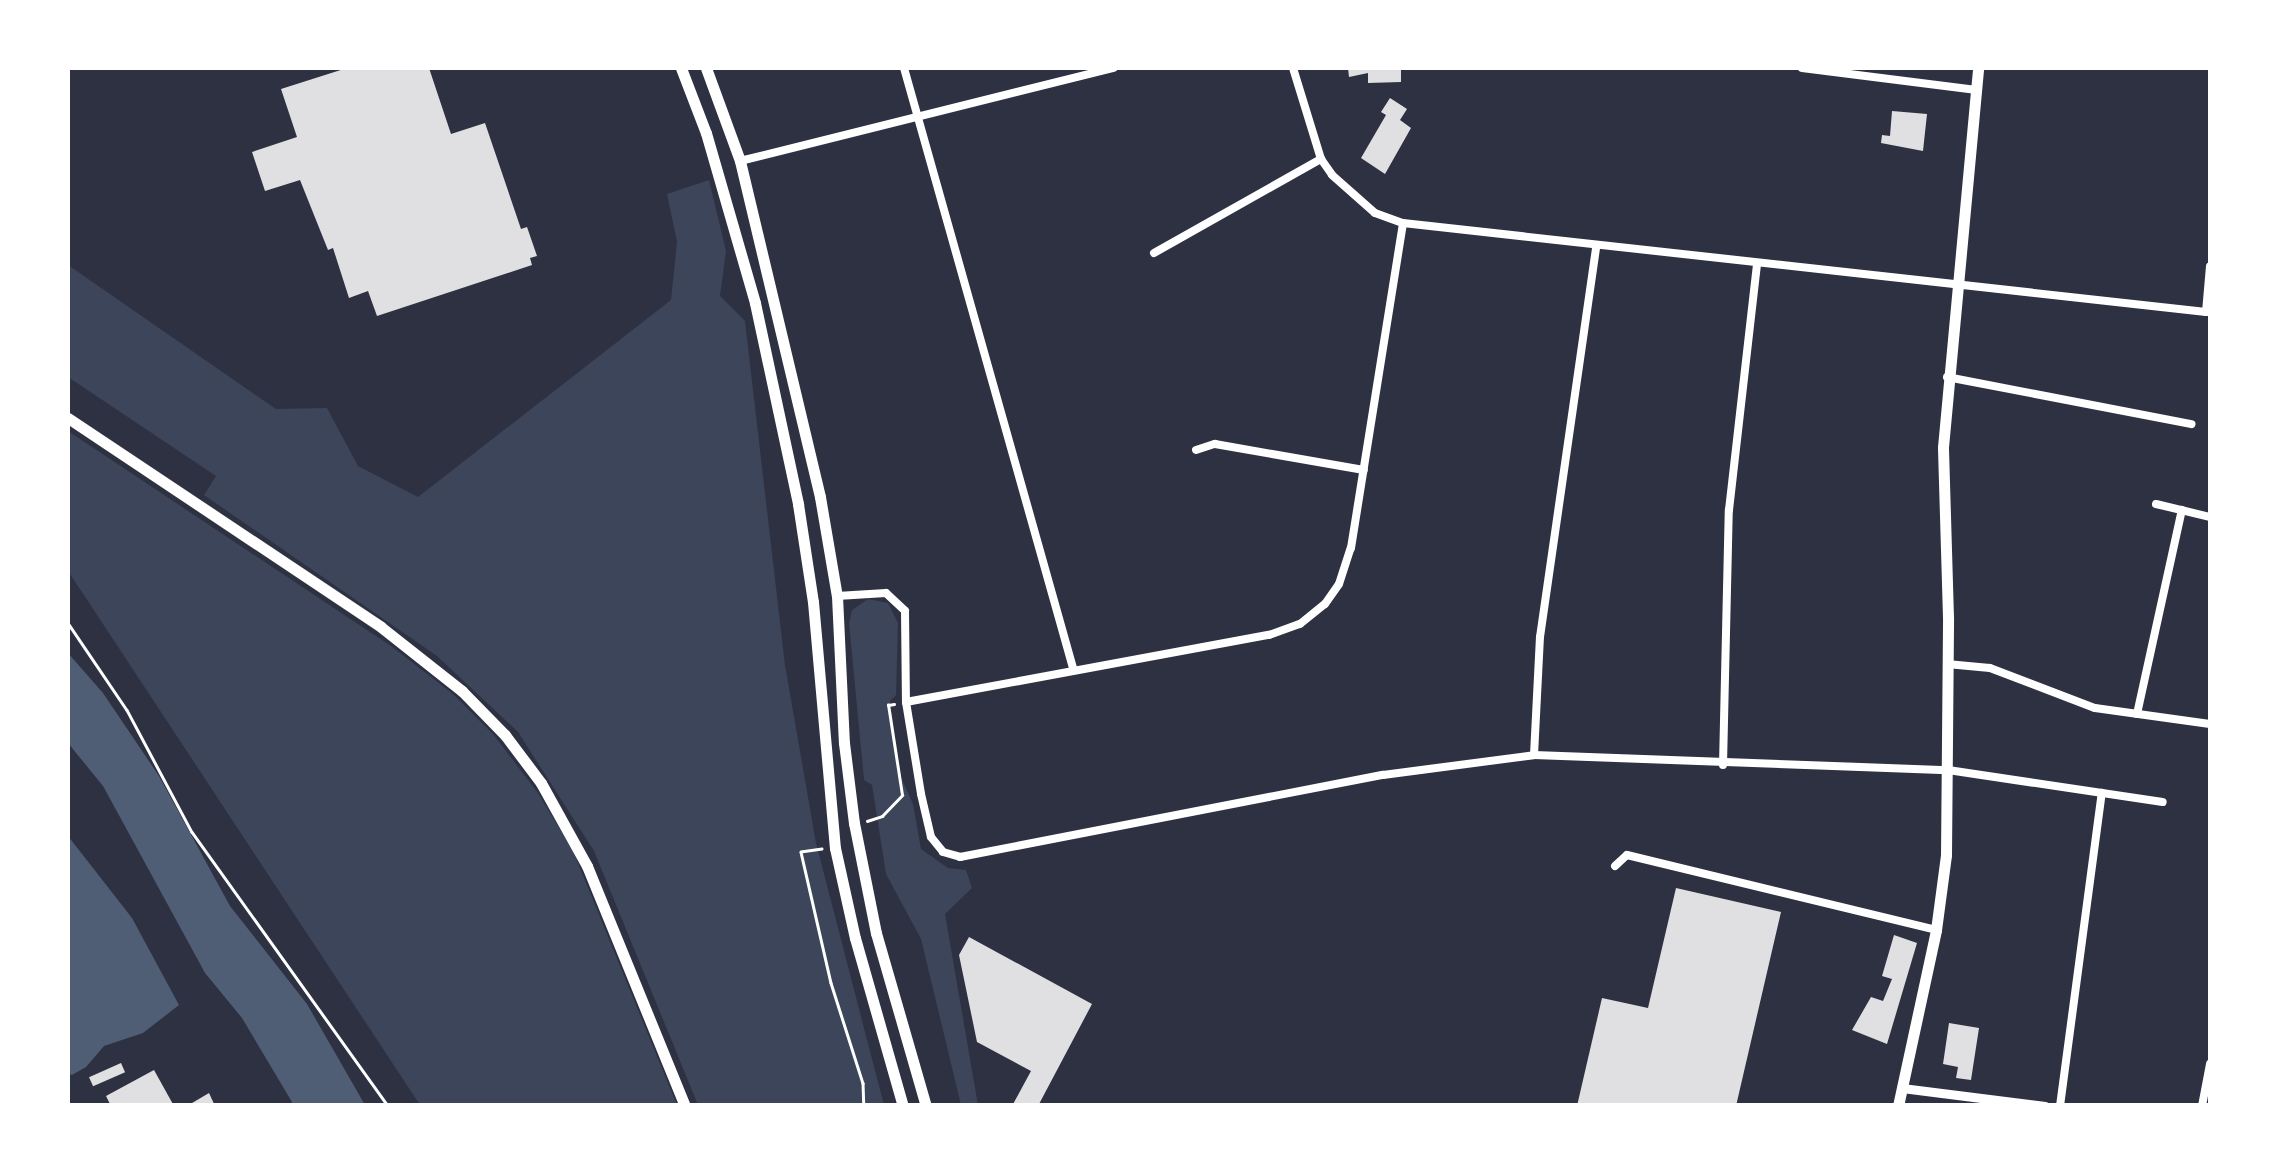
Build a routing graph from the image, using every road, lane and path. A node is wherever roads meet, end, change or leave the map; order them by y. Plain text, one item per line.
1 (681, 68) edge
2 (706, 68) edge
3 (904, 68) edge
4 (1114, 68) edge
5 (1292, 68) edge
6 (1802, 68) edge
7 (1978, 68) edge
8 (1975, 90) junction
9 (921, 116) junction
10 (1321, 159) junction
11 (740, 161) junction
12 (1404, 224) junction
13 (1596, 248) junction
14 (1154, 253) dead end
15 (1757, 266) junction
16 (2210, 266) edge
17 (1955, 285) junction
18 (1947, 377) junction
19 (68, 418) edge
20 (2192, 424) dead end
21 (1196, 450) dead end
22 (1364, 470) junction
23 (2156, 504) dead end
24 (2182, 510) junction
25 (2210, 517) edge
26 (837, 596) junction
27 (68, 623) edge
28 (1947, 664) junction
29 (1073, 668) junction
30 (906, 702) junction
31 (2137, 714) junction
32 (2210, 724) edge
33 (1534, 755) junction
34 (1722, 765) junction
35 (1948, 770) junction
36 (2102, 793) junction
37 (2163, 802) dead end
38 (869, 820) dead end
39 (820, 849) dead end
40 (1615, 866) dead end
41 (1936, 930) junction
42 (2210, 1064) edge
43 (1902, 1088) junction
44 (388, 1106) edge
45 (685, 1106) edge
46 (864, 1106) edge
47 (903, 1106) edge
48 (926, 1106) edge
49 (1898, 1106) edge
50 (2046, 1106) edge
51 (2060, 1106) edge
52 (2202, 1106) edge

1 - 47 main road
2 - 11 main road
3 - 9 street
4 - 9 street
5 - 10 street
6 - 8 street
7 - 8 main road
8 - 17 main road
9 - 11 street
9 - 29 street
10 - 12 street
10 - 14 street
11 - 26 main road
12 - 13 street
12 - 22 street
13 - 15 street
13 - 33 street
15 - 17 street
15 - 34 street
16 - 17 street
17 - 18 main road
18 - 20 street
18 - 28 main road
19 - 45 main road
21 - 22 street
22 - 29 street
23 - 24 street
24 - 25 street
24 - 31 street
26 - 30 street
26 - 48 main road
27 - 44 path
28 - 31 street
28 - 35 main road
29 - 30 street
30 - 33 street
30 - 38 path
31 - 32 street
33 - 34 street
34 - 35 street
35 - 36 street
35 - 41 main road
36 - 37 street
36 - 51 street
39 - 46 path
40 - 41 street
41 - 43 main road
42 - 52 street
43 - 49 main road
43 - 50 street

